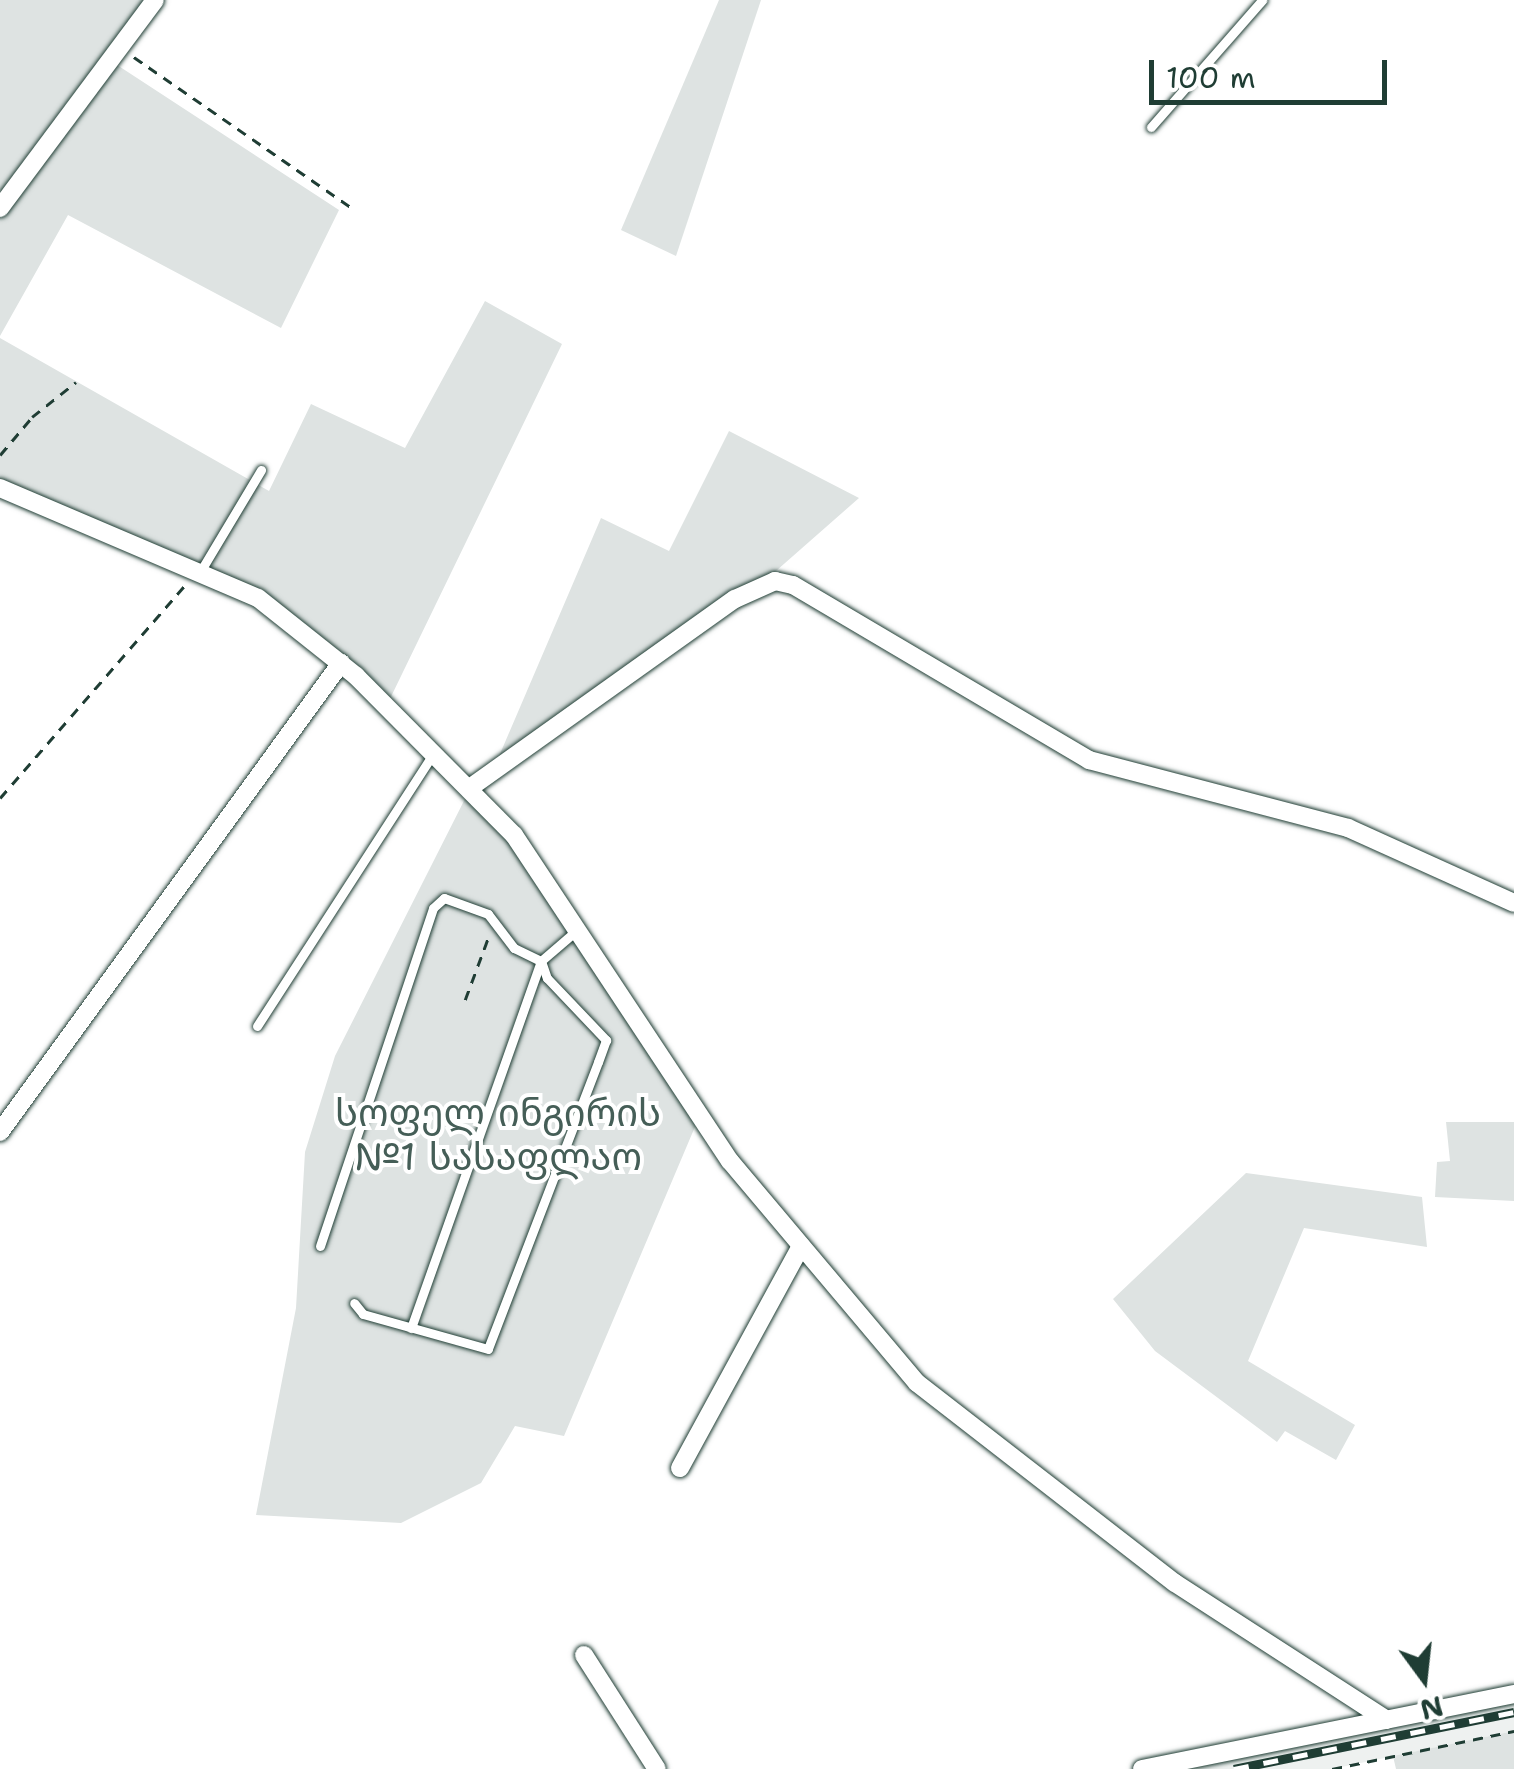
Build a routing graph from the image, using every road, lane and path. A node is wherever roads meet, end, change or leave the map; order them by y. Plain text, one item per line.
1 (155, 0) edge
2 (1262, 0) edge
3 (120, 48) junction
4 (1151, 127) dead end
5 (351, 207) dead end
6 (0, 208) edge
7 (76, 382) dead end
8 (0, 455) edge
9 (261, 470) dead end
10 (0, 488) edge
11 (199, 572) junction
12 (341, 664) junction
13 (431, 757) junction
14 (471, 787) junction
15 (0, 798) edge
16 (1514, 903) edge
17 (495, 923) junction
18 (577, 930) junction
19 (541, 961) junction
20 (465, 1000) dead end
21 (257, 1026) dead end
22 (0, 1132) edge
23 (320, 1246) dead end
24 (802, 1246) junction
25 (354, 1303) dead end
26 (411, 1328) junction
27 (680, 1468) dead end
28 (584, 1654) dead end
29 (1514, 1694) edge
30 (1387, 1720) junction
31 (1514, 1730) edge
32 (657, 1769) edge
33 (1142, 1769) edge
34 (1332, 1769) edge

1 - 3 street
2 - 4 lane
3 - 5 path
3 - 6 street
7 - 8 path
9 - 11 lane
10 - 11 street
11 - 12 street
11 - 15 path
12 - 13 street
12 - 22 street
13 - 14 street
13 - 21 lane
14 - 16 street
14 - 18 street
17 - 19 lane
17 - 20 path
17 - 23 lane
18 - 19 lane
18 - 24 street
19 - 26 lane
19 - 26 lane
24 - 27 street
24 - 30 street
25 - 26 lane
28 - 32 street
29 - 30 street
30 - 33 street
31 - 34 path

